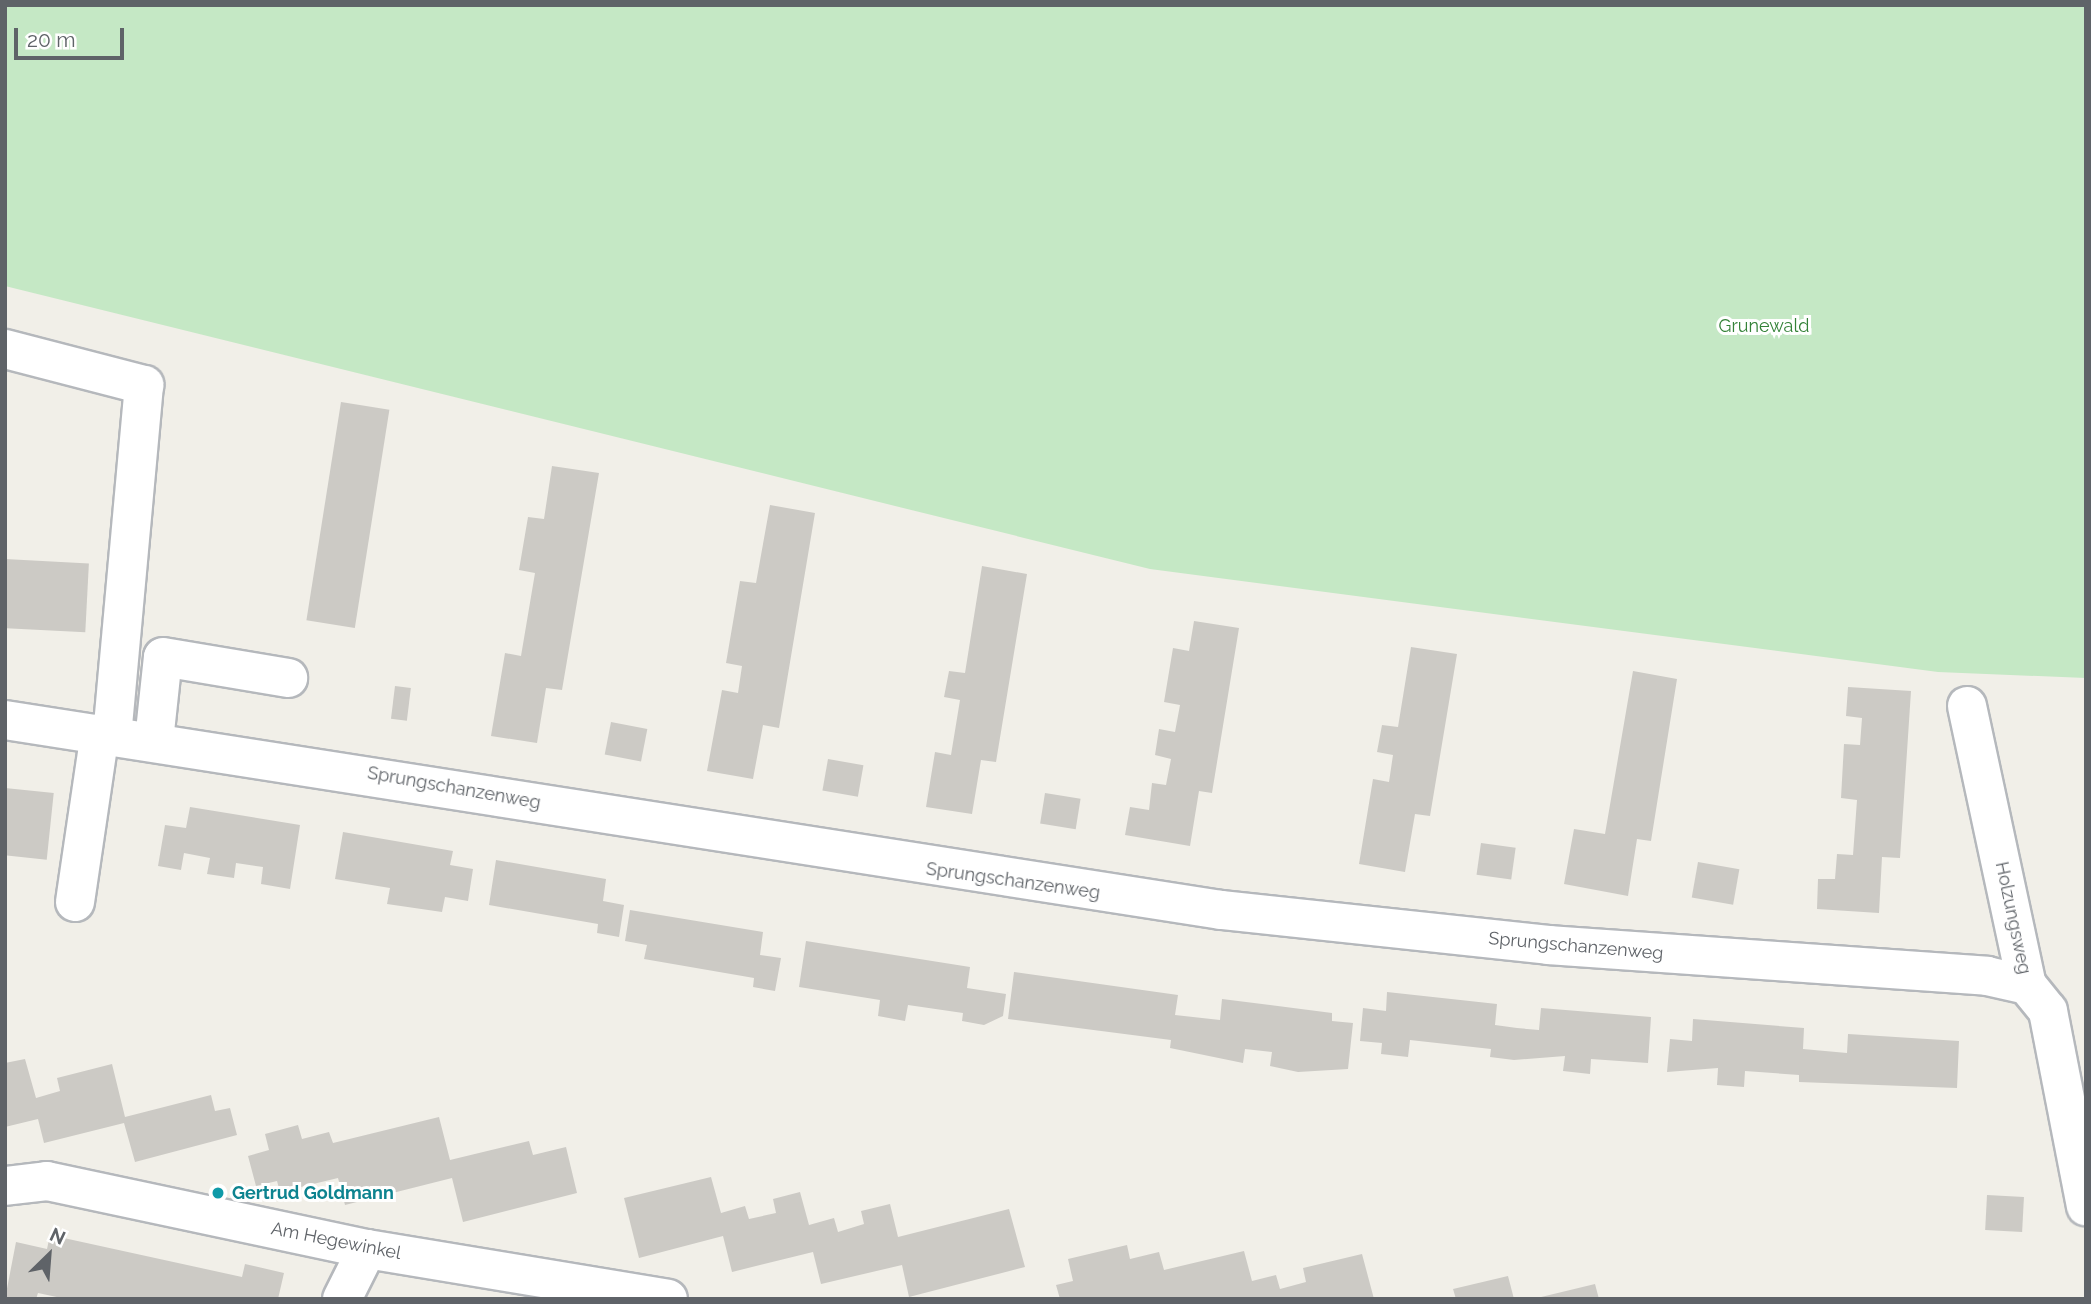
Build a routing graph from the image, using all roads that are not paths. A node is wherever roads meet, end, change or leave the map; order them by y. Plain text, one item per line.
1 (5, 349) edge
2 (288, 678) dead end
3 (1967, 706) dead end
4 (5, 720) edge
5 (106, 733) junction
6 (154, 740) junction
7 (75, 902) dead end
8 (2027, 985) junction
9 (5, 1186) edge
10 (2086, 1206) edge
11 (367, 1249) junction
12 (342, 1299) edge
13 (668, 1299) edge

1 - 5 street
2 - 6 street
3 - 8 street, Holzungsweg
4 - 5 street, Sprungschanzenweg
5 - 6 street, Sprungschanzenweg
5 - 7 street
6 - 8 street, Sprungschanzenweg
8 - 10 street, Holzungsweg
9 - 11 street, Am Hegewinkel
11 - 12 street
11 - 13 street, Am Hegewinkel

